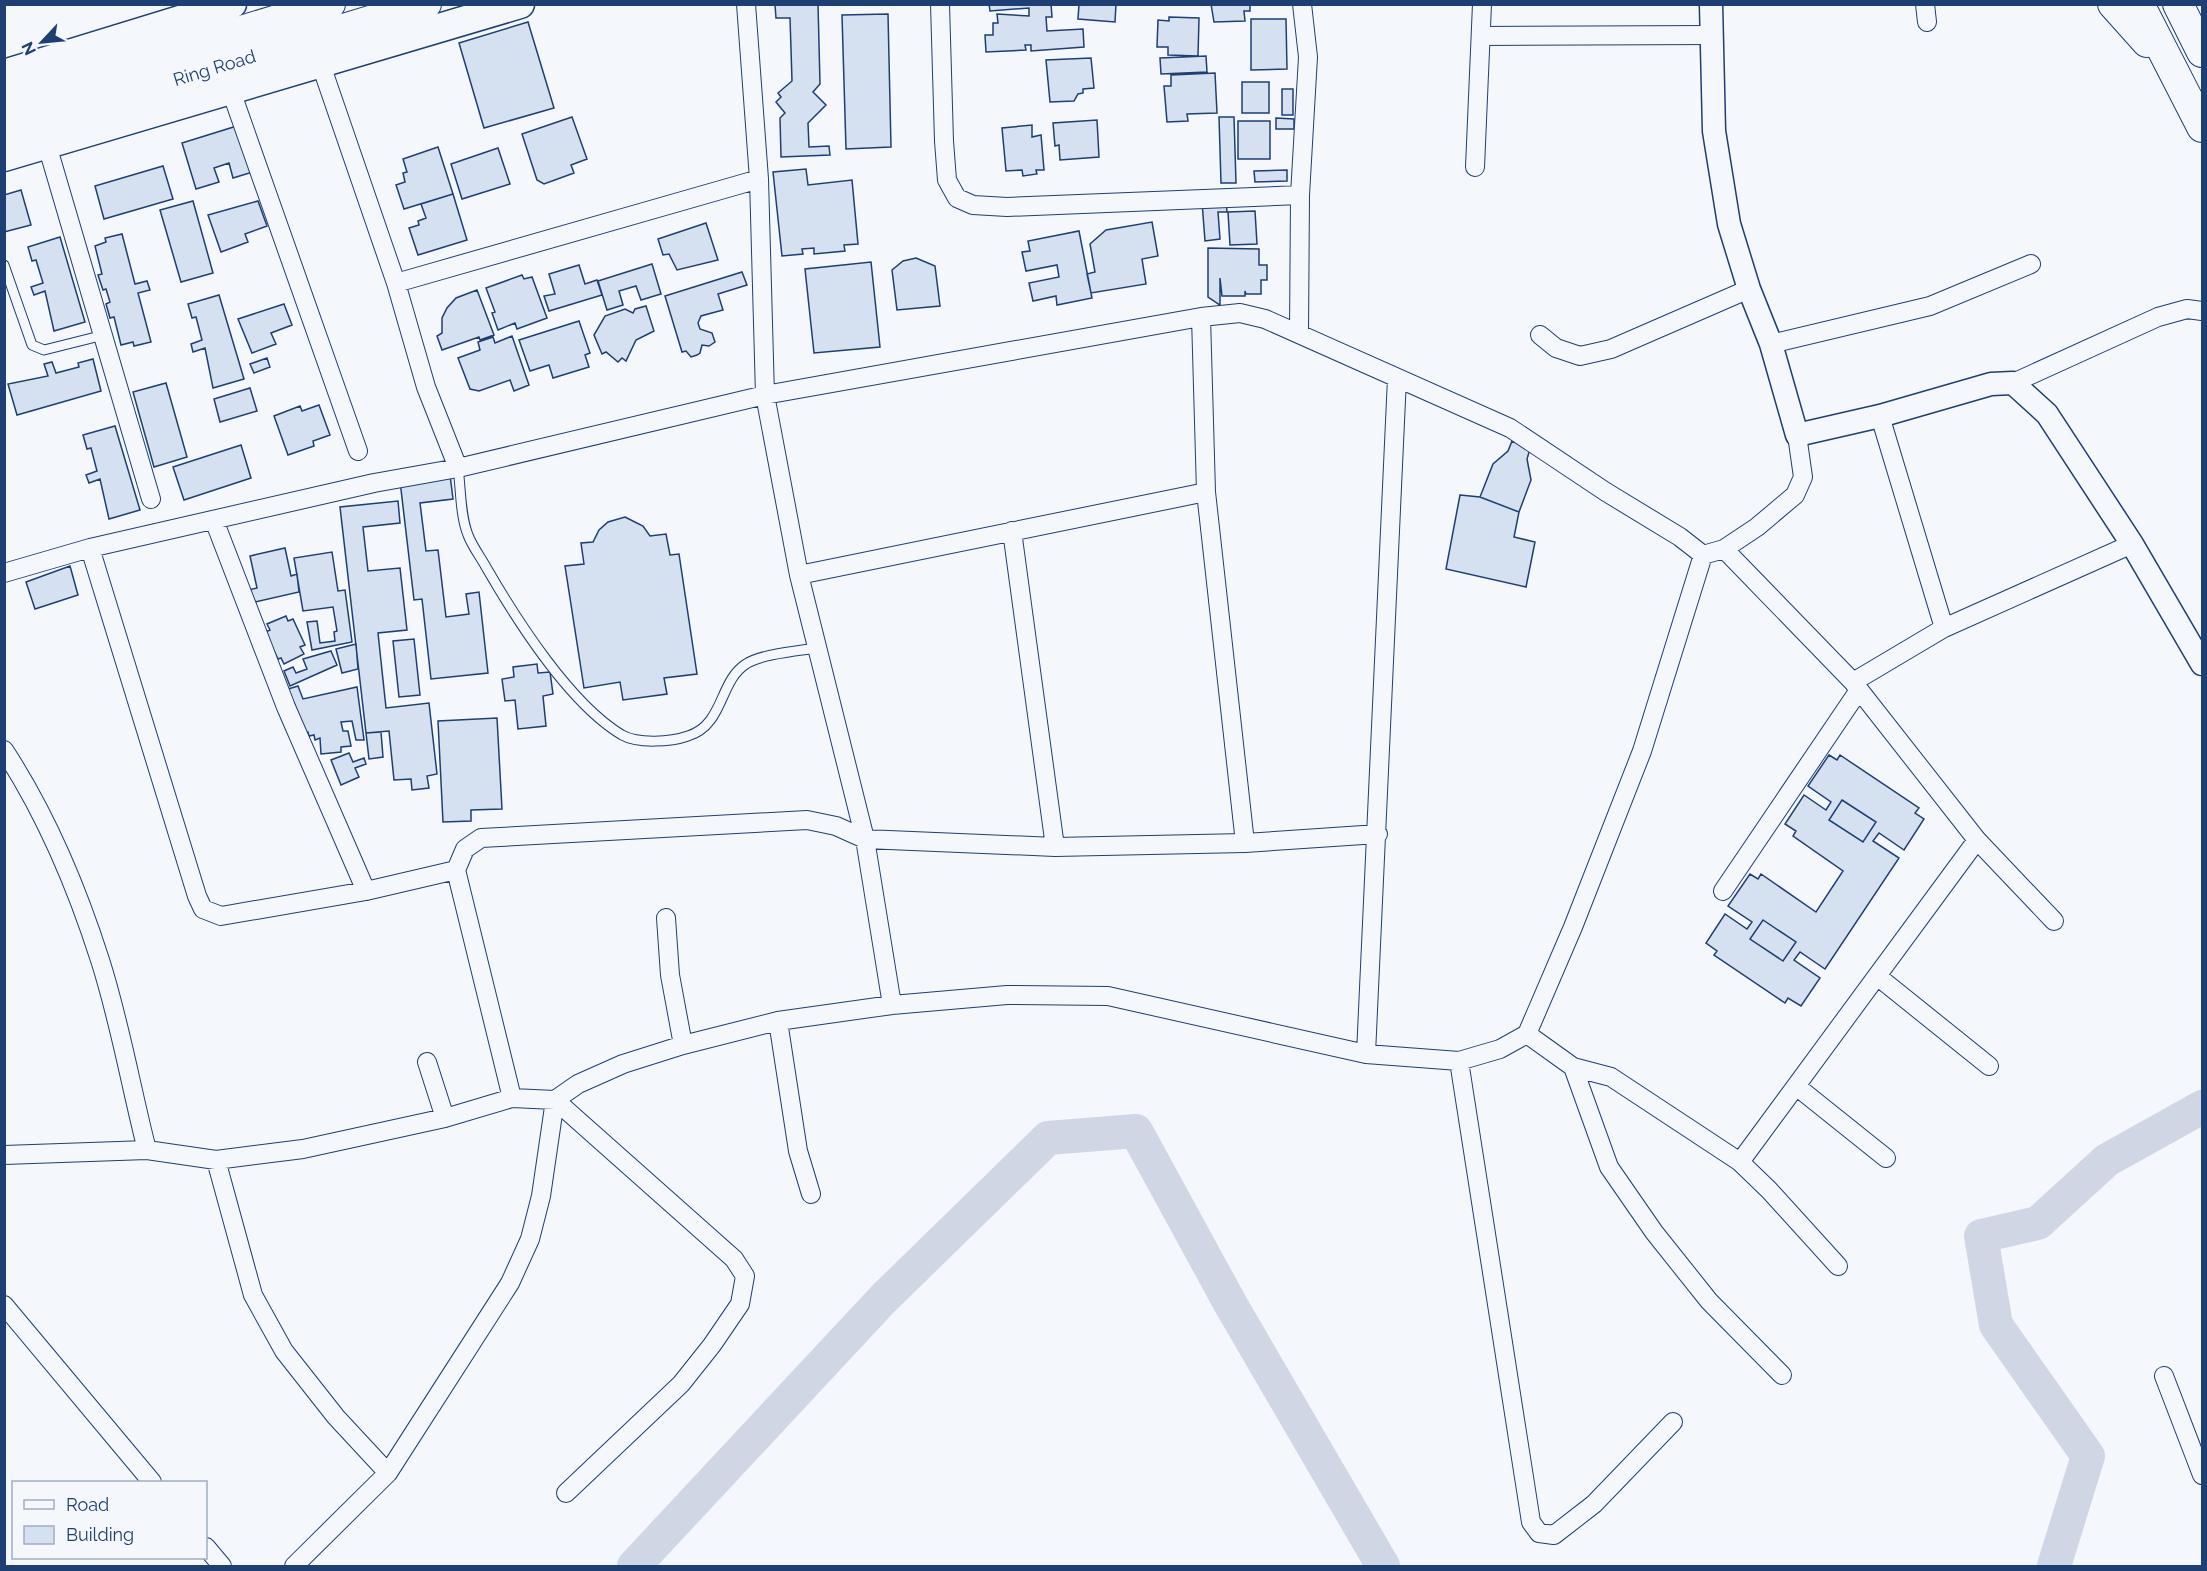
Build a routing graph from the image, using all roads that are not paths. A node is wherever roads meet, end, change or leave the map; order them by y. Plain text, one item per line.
1 (232, 4) edge
2 (330, 4) edge
3 (426, 4) edge
4 (520, 4) edge
5 (746, 4) edge
6 (940, 4) edge
7 (1302, 4) edge
8 (1482, 4) edge
9 (1711, 4) edge
10 (2113, 4) edge
11 (2139, 4) edge
12 (2182, 9) edge
13 (1712, 35) junction
14 (1481, 36) junction
15 (2202, 52) edge
16 (320, 62) junction
17 (2174, 70) junction
18 (4, 74) edge
19 (231, 91) junction
20 (4, 103) edge
21 (2202, 127) edge
22 (4, 132) edge
23 (47, 145) junction
24 (4, 158) edge
25 (1475, 167) dead end
26 (759, 179) junction
27 (1300, 195) junction
28 (2031, 264) dead end
29 (4, 265) edge
30 (396, 283) junction
31 (1749, 289) junction
32 (2202, 311) edge
33 (1201, 317) junction
34 (1299, 333) junction
35 (104, 334) junction
36 (1540, 335) dead end
37 (1772, 344) junction
38 (1396, 378) junction
39 (2013, 384) junction
40 (765, 395) junction
41 (1880, 416) junction
42 (1797, 435) junction
43 (358, 451) dead end
44 (458, 468) junction
45 (1206, 492) junction
46 (151, 499) dead end
47 (214, 520) junction
48 (1012, 531) junction
49 (2132, 544) junction
50 (90, 548) junction
51 (1724, 549) junction
52 (1703, 555) junction
53 (4, 573) edge
54 (799, 575) junction
55 (1944, 628) junction
56 (817, 648) junction
57 (2202, 664) edge
58 (1856, 686) junction
59 (4, 750) edge
60 (1378, 834) junction
61 (865, 838) junction
62 (1977, 840) junction
63 (1245, 843) junction
64 (1055, 847) junction
65 (456, 870) junction
66 (366, 891) junction
67 (1724, 891) dead end
68 (666, 918) dead end
69 (2054, 921) dead end
70 (1877, 976) junction
71 (892, 1005) junction
72 (778, 1021) junction
73 (1527, 1035) junction
74 (683, 1045) junction
75 (1366, 1054) junction
76 (1459, 1061) junction
77 (427, 1062) dead end
78 (1989, 1066) dead end
79 (1573, 1067) junction
80 (1796, 1086) junction
81 (512, 1098) junction
82 (555, 1100) junction
83 (445, 1118) junction
84 (147, 1150) junction
85 (4, 1155) edge
86 (1886, 1158) dead end
87 (216, 1160) junction
88 (1740, 1162) junction
89 (811, 1194) dead end
90 (1838, 1266) dead end
91 (4, 1305) edge
92 (1782, 1375) dead end
93 (2164, 1376) dead end
94 (1673, 1422) dead end
95 (388, 1473) junction
96 (2202, 1475) edge
97 (151, 1481) edge
98 (566, 1493) dead end
99 (207, 1548) edge
100 (222, 1566) edge
101 (294, 1566) edge

1 - 18 main road
2 - 20 highway, Ring Road
3 - 22 highway, Ring Road
4 - 16 main road
5 - 26 street
6 - 27 street
7 - 27 street
8 - 14 street
9 - 13 street
10 - 17 highway
11 - 17 highway
12 - 15 highway
13 - 14 street
13 - 31 street
14 - 25 street
16 - 19 main road
16 - 30 street
17 - 21 highway
19 - 23 main road
19 - 43 street
23 - 24 main road
23 - 35 street
26 - 30 street
26 - 40 street
27 - 34 street
28 - 37 street
29 - 35 lane
30 - 44 street
31 - 36 street
31 - 37 street
32 - 39 street
33 - 34 street
33 - 40 street
33 - 45 street
34 - 38 street
35 - 46 street
37 - 42 street
38 - 52 street
38 - 60 street
39 - 41 street
39 - 49 street
40 - 44 street
40 - 54 street
41 - 42 street
41 - 55 street
42 - 51 street
44 - 47 street
44 - 56 lane
45 - 48 street
45 - 63 street
47 - 50 street
47 - 66 street
48 - 54 street
48 - 64 street
49 - 55 street
49 - 57 street
50 - 53 street
50 - 66 street
51 - 52 street
51 - 58 street
52 - 73 street
54 - 56 street
55 - 58 street
56 - 61 street
58 - 62 street
58 - 67 street
59 - 84 street
60 - 63 street
60 - 75 street
61 - 64 street
61 - 65 street
61 - 71 street
62 - 69 street
62 - 70 street
63 - 64 street
65 - 66 street
65 - 81 street
68 - 74 street
70 - 78 street
70 - 80 street
71 - 72 street
71 - 75 street
72 - 74 street
72 - 89 street
73 - 76 street
73 - 79 street
74 - 82 street
75 - 76 street
76 - 94 street
77 - 83 street
79 - 88 street
79 - 92 street
80 - 86 street
80 - 88 street
81 - 82 street
81 - 83 street
82 - 95 street
82 - 98 street
83 - 87 street
84 - 85 street
84 - 87 street
87 - 95 street
88 - 90 street
91 - 97 street
93 - 96 street
95 - 101 street
99 - 100 street

